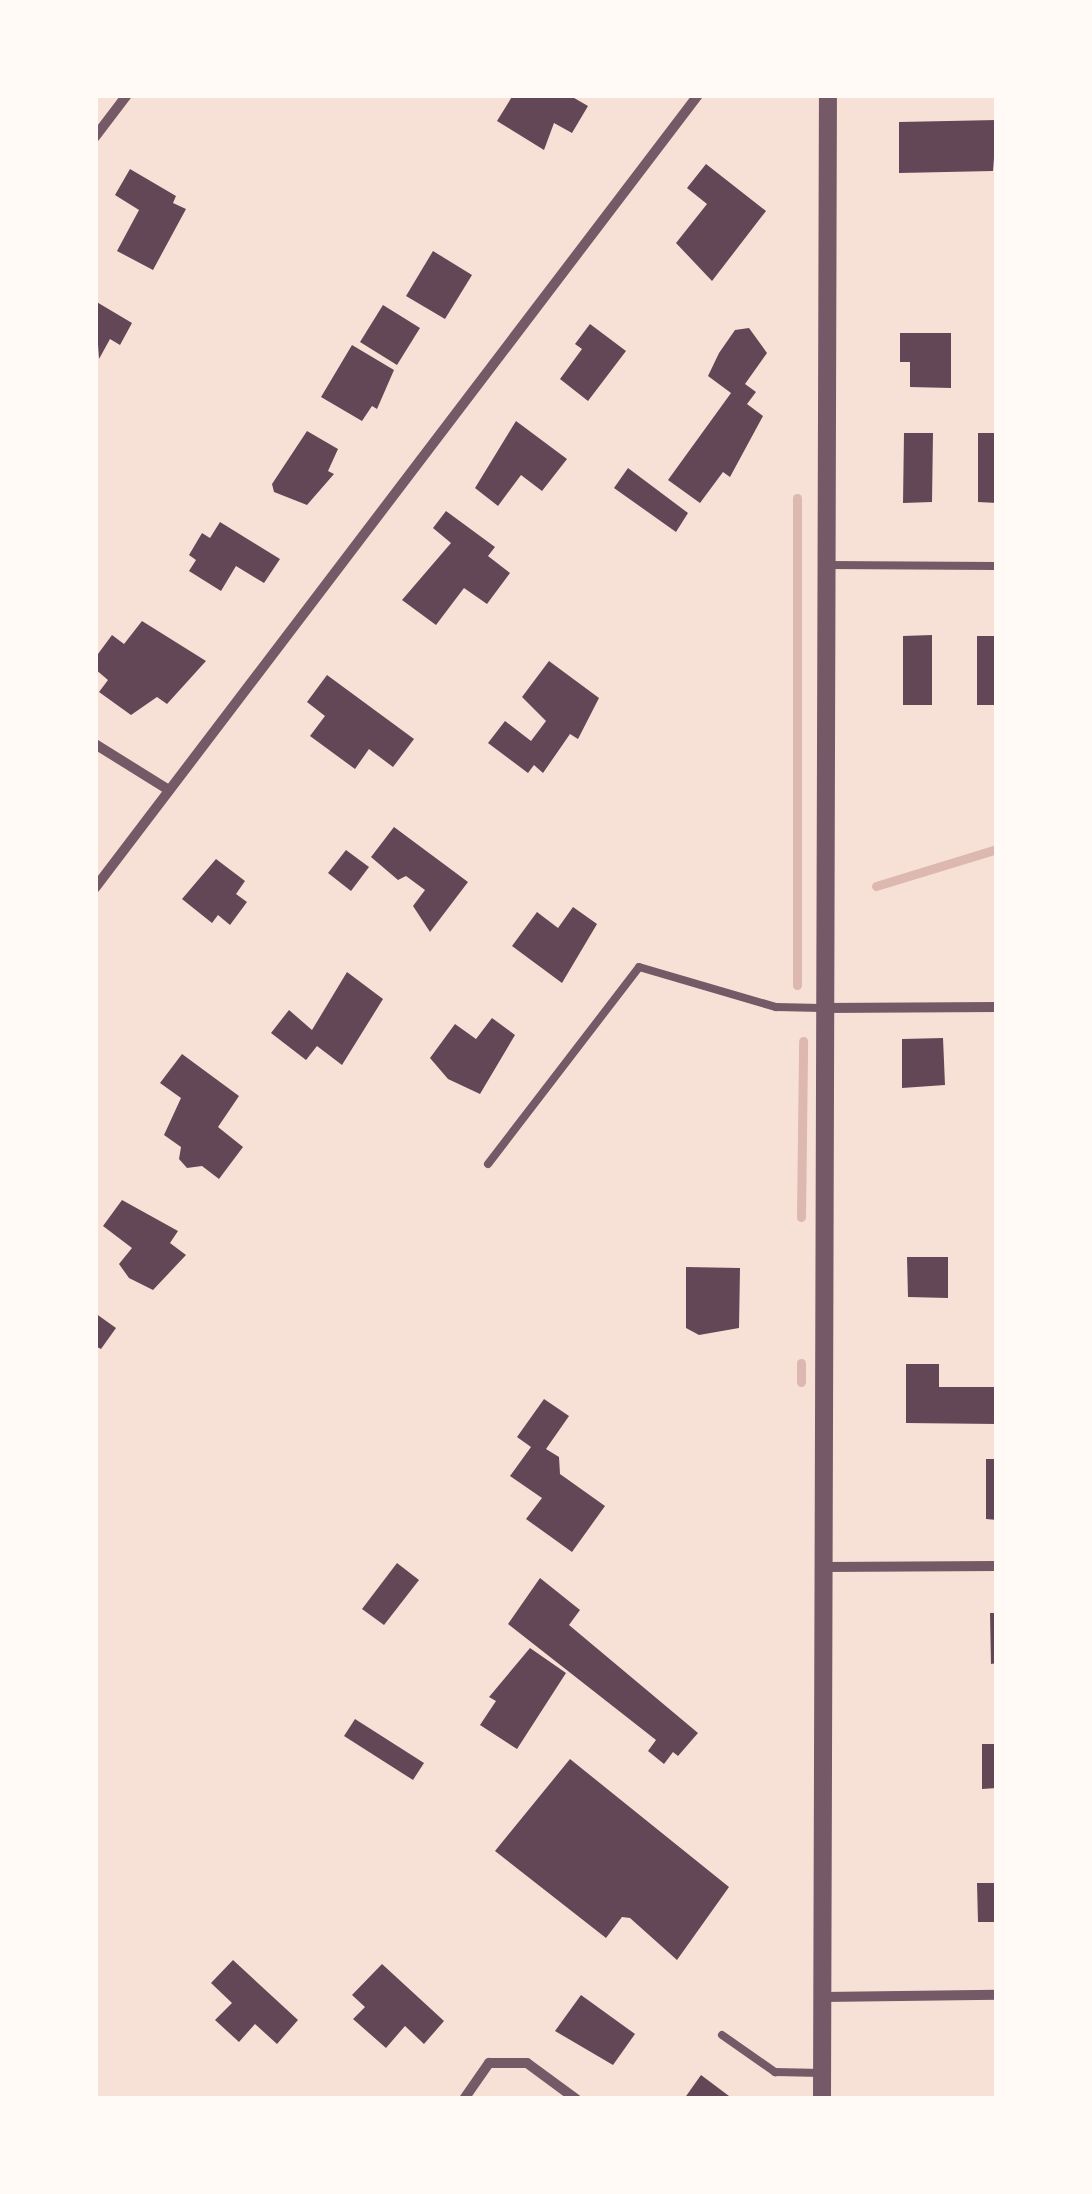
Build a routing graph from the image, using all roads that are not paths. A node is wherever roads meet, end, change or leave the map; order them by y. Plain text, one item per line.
1 (127, 95) edge
2 (698, 95) edge
3 (828, 95) edge
4 (95, 137) edge
5 (826, 566) junction
6 (997, 566) edge
7 (95, 744) edge
8 (169, 790) junction
9 (95, 888) edge
10 (822, 1008) junction
11 (997, 1008) edge
12 (488, 1164) dead end
13 (997, 1566) edge
14 (825, 1567) junction
15 (997, 1996) edge
16 (822, 1997) junction
17 (722, 2035) dead end
18 (822, 2073) junction
19 (464, 2099) edge
20 (576, 2099) edge
21 (822, 2099) edge

1 - 4 street
2 - 8 street
3 - 5 street
5 - 6 lane
5 - 10 street
7 - 8 street
8 - 9 street
10 - 11 street
10 - 12 lane
10 - 14 street
13 - 14 street
14 - 16 street
15 - 16 street
16 - 18 street
17 - 18 lane
18 - 21 street
19 - 20 street

